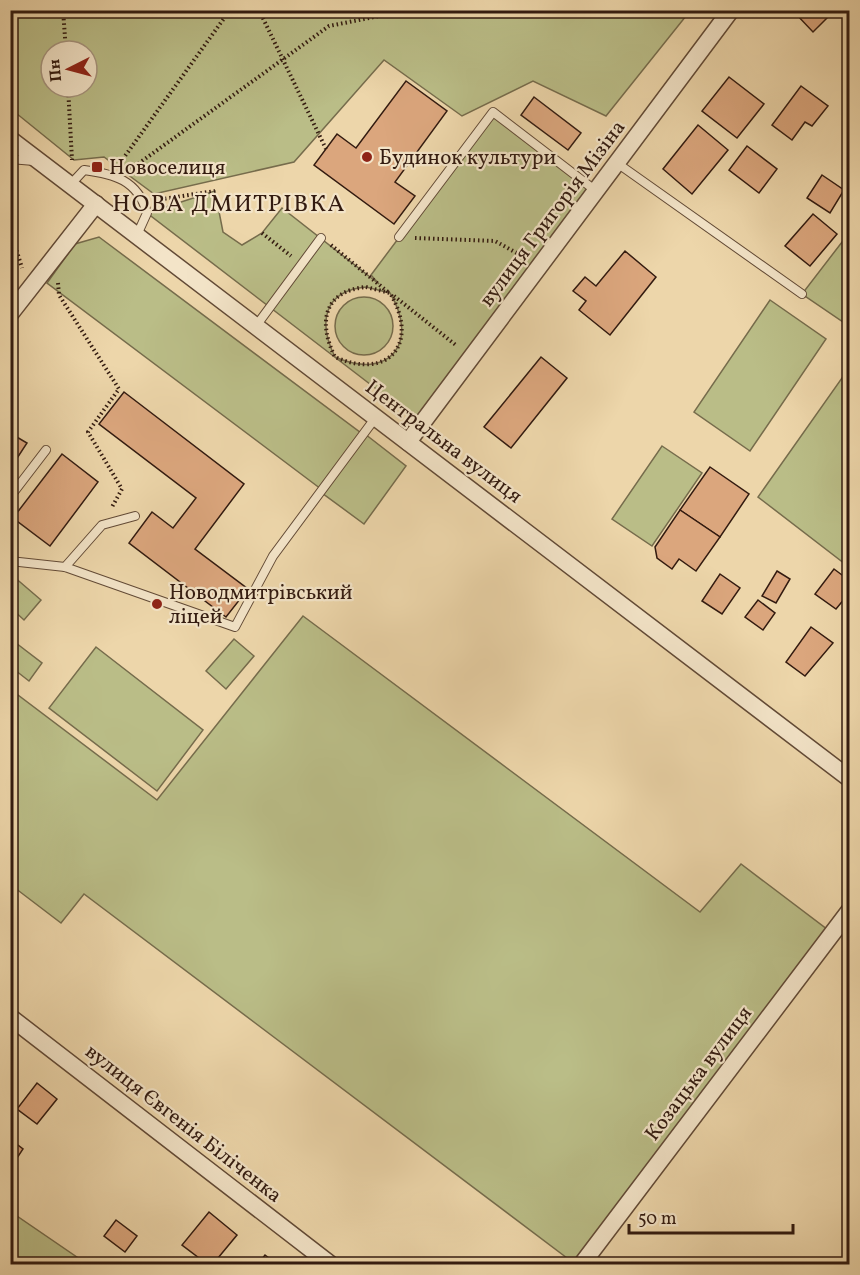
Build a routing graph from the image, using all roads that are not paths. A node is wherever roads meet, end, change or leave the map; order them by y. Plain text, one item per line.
1 (731, 10) edge
2 (10, 139) edge
3 (10, 159) edge
4 (41, 162) junction
5 (616, 164) junction
6 (70, 184) junction
7 (596, 191) junction
8 (96, 204) junction
9 (137, 235) junction
10 (399, 237) road end
11 (321, 238) road end
12 (802, 294) dead end
13 (10, 314) edge
14 (256, 326) junction
15 (376, 417) junction
16 (408, 442) junction
17 (46, 450) dead end
18 (10, 497) edge
19 (135, 516) dead end
20 (10, 561) edge
21 (65, 567) junction
22 (849, 779) edge
23 (849, 909) edge
24 (10, 1017) edge
25 (330, 1264) edge
26 (582, 1264) edge

1 - 5 street, вулиця Григорія Мізіна
2 - 4 street, Центральна вулиця
3 - 4 lane
4 - 6 street, Центральна вулиця
5 - 7 street, вулиця Григорія Мізіна
5 - 12 lane
6 - 8 street, Центральна вулиця
6 - 9 lane
7 - 10 lane
7 - 16 street, вулиця Григорія Мізіна
8 - 9 street, Центральна вулиця
8 - 13 street
9 - 14 street, Центральна вулиця
11 - 14 lane
14 - 15 street, Центральна вулиця
15 - 16 street, Центральна вулиця
15 - 21 lane
16 - 22 street, Центральна вулиця
17 - 18 lane
19 - 21 lane
20 - 21 lane
23 - 26 street, Козацька вулиця
24 - 25 street, вулиця Євгенія Біліченка

